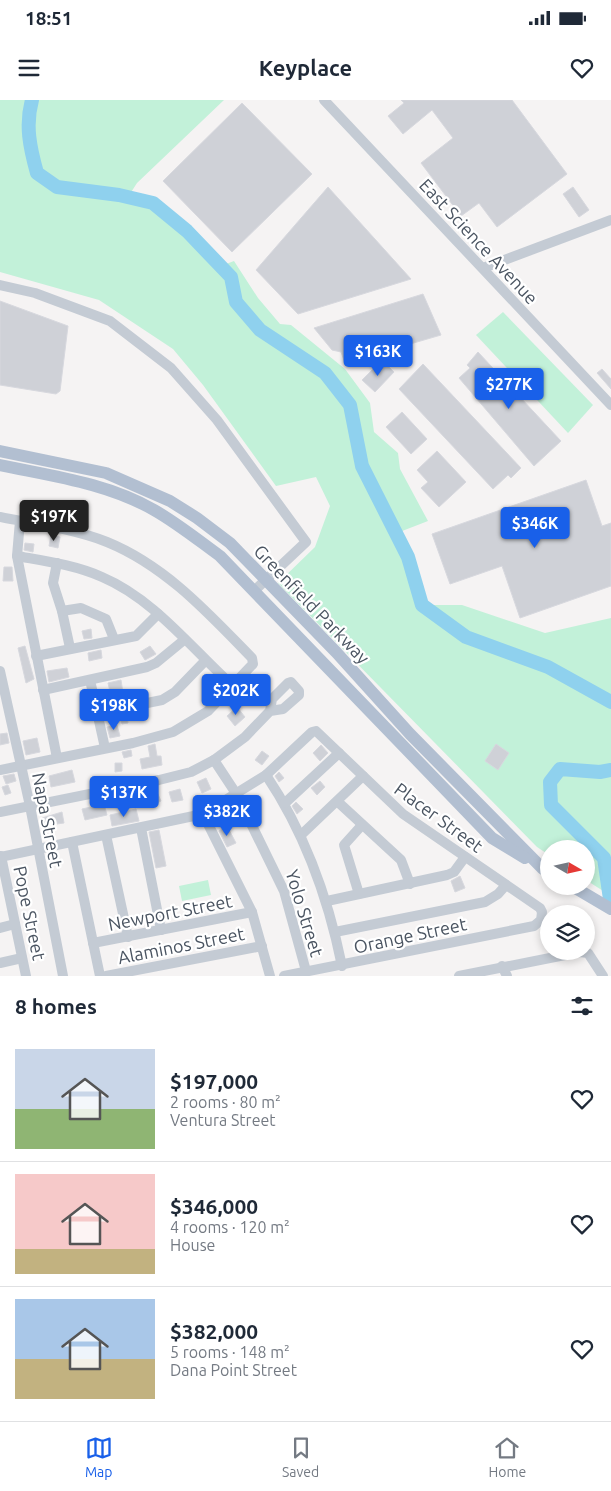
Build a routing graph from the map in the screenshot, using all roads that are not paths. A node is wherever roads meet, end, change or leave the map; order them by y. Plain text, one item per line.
1 (324, 100) edge
2 (611, 220) edge
3 (483, 268) junction
4 (0, 285) edge
5 (611, 405) edge
6 (0, 450) edge
7 (0, 466) edge
8 (0, 517) edge
9 (20, 521) junction
10 (17, 556) junction
11 (58, 563) junction
12 (266, 581) junction
13 (255, 590) junction
14 (62, 611) junction
15 (158, 614) junction
16 (114, 639) junction
17 (184, 640) junction
18 (70, 648) junction
19 (36, 656) junction
20 (205, 661) junction
21 (0, 671) edge
22 (90, 680) junction
23 (233, 686) junction
24 (43, 690) junction
25 (270, 711) dead end
26 (98, 714) junction
27 (105, 748) junction
28 (340, 753) junction
29 (57, 758) junction
30 (214, 760) junction
31 (21, 766) junction
32 (0, 770) edge
33 (266, 775) junction
34 (363, 776) junction
35 (237, 795) junction
36 (338, 802) junction
37 (284, 803) junction
38 (30, 806) junction
39 (0, 812) edge
40 (203, 814) junction
41 (362, 825) junction
42 (141, 828) junction
43 (106, 835) junction
44 (301, 835) junction
45 (72, 842) junction
46 (37, 849) junction
47 (1, 857) edge
48 (465, 857) junction
49 (540, 865) edge
50 (540, 867) edge
51 (410, 884) junction
52 (506, 885) junction
53 (4, 892) edge
54 (359, 894) junction
55 (587, 895) edge
56 (327, 901) junction
57 (540, 908) edge
58 (611, 909) edge
59 (252, 912) junction
60 (540, 921) edge
61 (15, 924) junction
62 (0, 928) edge
63 (161, 930) junction
64 (335, 932) junction
65 (128, 937) junction
66 (93, 944) junction
67 (262, 946) junction
68 (22, 958) junction
69 (0, 963) edge
70 (342, 966) junction
71 (502, 966) junction
72 (306, 971) junction
73 (26, 976) edge
74 (63, 976) edge
75 (100, 976) edge
76 (106, 976) edge
77 (270, 976) edge
78 (284, 976) edge
79 (459, 976) edge
80 (507, 976) edge
81 (603, 976) edge

1 - 3 street, East Science Avenue
2 - 3 street
3 - 5 street, East Science Avenue
4 - 12 street
6 - 12 main road, Greenfield Parkway
7 - 13 main road, Greenfield Parkway
8 - 9 street
9 - 10 street
9 - 23 street
10 - 11 street
10 - 19 street
11 - 14 street
11 - 15 street
12 - 13 street
12 - 49 main road, Greenfield Parkway
13 - 50 main road, Greenfield Parkway
14 - 16 street
14 - 18 street
15 - 16 street
15 - 17 street
16 - 18 street
17 - 20 street
17 - 22 street
18 - 19 street
19 - 24 street
20 - 23 street
20 - 26 street
21 - 31 street, Napa Street
22 - 24 street
22 - 26 street
23 - 27 street
24 - 29 street
25 - 30 street
26 - 27 street
27 - 29 street
28 - 33 street, Placer Street
28 - 34 street, Placer Street
28 - 37 street
29 - 31 street
30 - 35 street, Yolo Street
30 - 38 street
31 - 32 street
31 - 38 street, Napa Street
33 - 35 street
33 - 37 street
34 - 36 street
34 - 48 street, Placer Street
35 - 40 street
35 - 72 street, Yolo Street
36 - 41 street
36 - 44 street
37 - 44 street
38 - 39 street
38 - 46 street, Napa Street
40 - 42 street
40 - 59 street
41 - 51 street
41 - 54 street
42 - 43 street
42 - 63 street
43 - 45 street
43 - 65 street
44 - 56 street
45 - 46 street
45 - 66 street
46 - 47 street
46 - 74 street, Napa Street
47 - 53 street, Pope Street
48 - 51 street
48 - 52 street, Placer Street
51 - 54 street
52 - 57 street, Placer Street
52 - 64 street
53 - 61 street, Pope Street
54 - 56 street
55 - 58 main road
56 - 64 street
59 - 63 street, Newport Street
59 - 67 street
60 - 70 street, Orange Street
61 - 62 street
61 - 68 street, Pope Street
63 - 65 street, Newport Street
64 - 70 street
65 - 66 street, Newport Street
66 - 75 street
67 - 76 street, Alaminos Street
67 - 77 street
68 - 69 street
68 - 73 street, Pope Street
70 - 72 street, Orange Street
71 - 79 street
71 - 80 street
71 - 81 street
72 - 78 street, Orange Street

